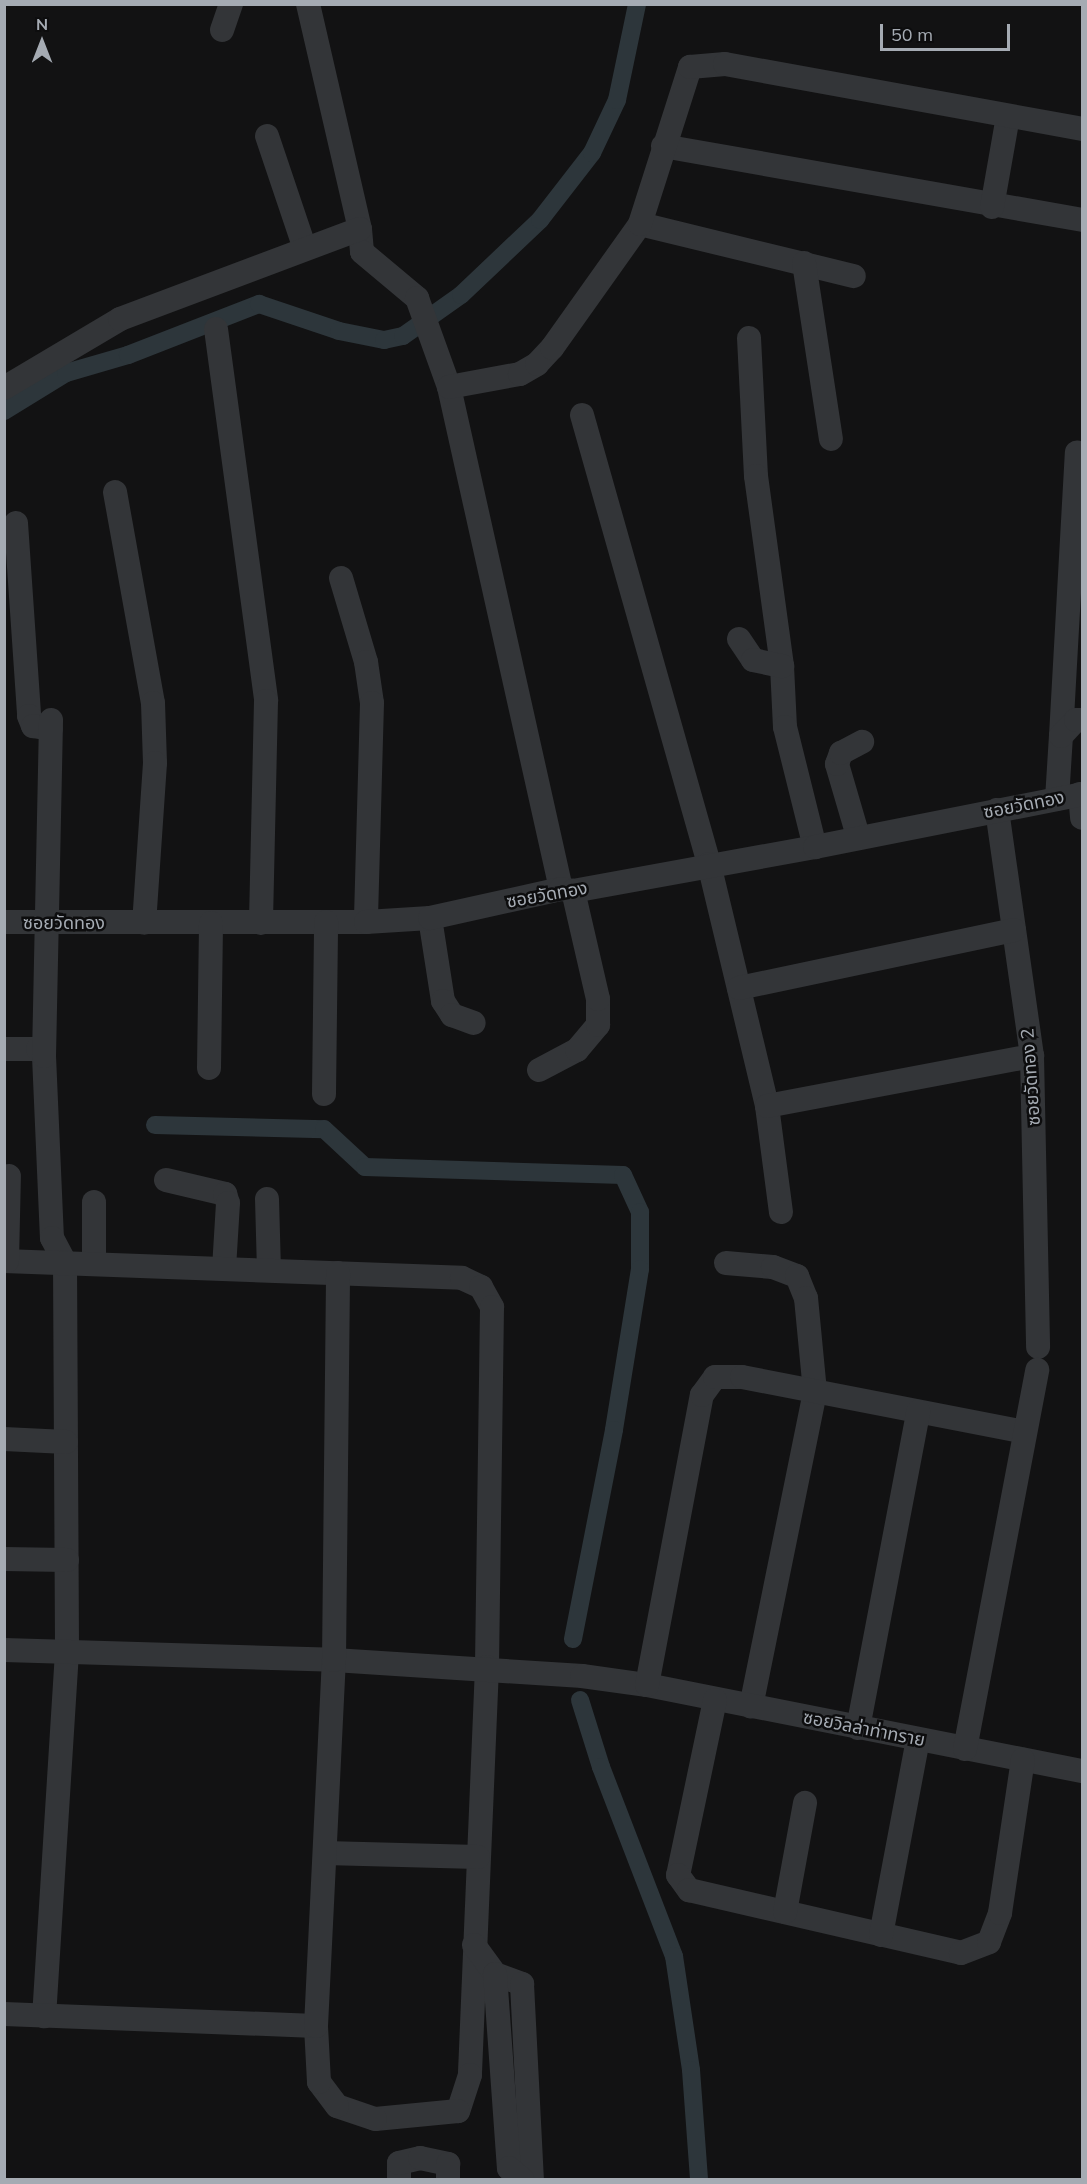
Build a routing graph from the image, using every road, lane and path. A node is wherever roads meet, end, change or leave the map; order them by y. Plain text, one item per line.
1 (231, 4) edge
2 (308, 4) edge
3 (222, 30) dead end
4 (1008, 116) junction
5 (1083, 129) edge
6 (267, 136) dead end
7 (663, 146) junction
8 (992, 207) junction
9 (1083, 220) edge
10 (640, 224) junction
11 (360, 229) junction
12 (306, 249) junction
13 (804, 263) junction
14 (854, 276) dead end
15 (216, 329) dead end
16 (749, 338) dead end
17 (449, 387) junction
18 (4, 388) edge
19 (582, 415) dead end
20 (831, 440) dead end
21 (1077, 452) dead end
22 (115, 492) dead end
23 (16, 524) dead end
24 (342, 578) dead end
25 (739, 639) dead end
26 (782, 666) junction
27 (1083, 720) edge
28 (1061, 736) junction
29 (862, 742) dead end
30 (1076, 801) edge
31 (997, 810) junction
32 (858, 836) junction
33 (815, 847) junction
34 (709, 864) junction
35 (567, 890) junction
36 (430, 918) junction
37 (4, 922) edge
38 (326, 922) junction
39 (366, 922) junction
40 (47, 923) junction
41 (144, 923) junction
42 (211, 923) junction
43 (261, 923) junction
44 (1014, 930) junction
45 (739, 988) junction
46 (474, 1023) dead end
47 (4, 1049) edge
48 (44, 1056) junction
49 (1032, 1056) junction
50 (209, 1068) dead end
51 (539, 1070) dead end
52 (324, 1094) dead end
53 (767, 1106) junction
54 (9, 1176) dead end
55 (166, 1180) dead end
56 (267, 1199) dead end
57 (94, 1202) dead end
58 (781, 1212) dead end
59 (6, 1261) edge
60 (65, 1262) junction
61 (726, 1263) dead end
62 (94, 1264) junction
63 (224, 1269) junction
64 (269, 1270) junction
65 (338, 1273) junction
66 (1038, 1347) dead end
67 (1037, 1371) dead end
68 (815, 1392) junction
69 (918, 1412) junction
70 (1025, 1432) junction
71 (4, 1440) edge
72 (66, 1442) junction
73 (4, 1559) edge
74 (67, 1560) junction
75 (4, 1650) edge
76 (67, 1652) junction
77 (334, 1660) junction
78 (487, 1667) junction
79 (647, 1685) junction
80 (715, 1700) junction
81 (751, 1707) junction
82 (858, 1728) junction
83 (918, 1740) junction
84 (965, 1749) junction
85 (1023, 1760) junction
86 (1083, 1771) edge
87 (805, 1803) dead end
88 (325, 1852) junction
89 (478, 1857) junction
90 (785, 1912) junction
91 (881, 1935) junction
92 (474, 1945) junction
93 (495, 1974) junction
94 (4, 2014) edge
95 (44, 2016) junction
96 (316, 2026) junction
97 (399, 2180) edge
98 (448, 2180) edge
99 (523, 2180) edge
100 (532, 2180) edge

1 - 3 street
2 - 11 street
4 - 5 street
4 - 7 street
4 - 8 street
6 - 12 street
7 - 8 street
7 - 10 street
8 - 9 street
10 - 13 street
10 - 17 street
11 - 12 street
11 - 17 street
12 - 18 street
13 - 14 street
13 - 20 street
15 - 43 street
16 - 26 street
17 - 35 street
19 - 34 street
21 - 28 street
22 - 41 street
23 - 40 street
24 - 39 street
25 - 26 street
26 - 33 street
27 - 28 street
28 - 30 street
29 - 32 street
30 - 31 street, ซอยวัดทอง
31 - 32 street, ซอยวัดทอง
31 - 44 street, ซอยวัดทอง 2
32 - 33 street, ซอยวัดทอง
33 - 34 street, ซอยวัดทอง
34 - 35 street, ซอยวัดทอง
34 - 45 street
35 - 36 street, ซอยวัดทอง
35 - 51 street
36 - 39 street, ซอยวัดทอง
36 - 46 street
37 - 40 street, ซอยวัดทอง
38 - 39 street, ซอยวัดทอง
38 - 43 street, ซอยวัดทอง
38 - 52 street
40 - 41 street, ซอยวัดทอง
40 - 48 street
41 - 42 street, ซอยวัดทอง
42 - 43 street, ซอยวัดทอง
42 - 50 street
44 - 45 street
44 - 49 street, ซอยวัดทอง 2
45 - 53 street
47 - 48 street
48 - 60 street
49 - 53 street
49 - 66 street, ซอยวัดทอง 2
53 - 58 street
54 - 59 street
55 - 63 street
56 - 64 street
57 - 62 street
59 - 60 street
60 - 62 street
60 - 72 street
61 - 68 street
62 - 63 street
63 - 64 street
64 - 65 street
65 - 77 street
65 - 78 street
67 - 70 street
68 - 69 street
68 - 79 street
68 - 81 street
69 - 70 street
69 - 82 street
70 - 84 street
71 - 72 street
72 - 74 street
73 - 74 street
74 - 76 street
75 - 76 street, ซอยวิลล่าท่าทราย
76 - 77 street, ซอยวิลล่าท่าทราย
76 - 95 street
77 - 78 street, ซอยวิลล่าท่าทราย
77 - 88 street
78 - 79 street, ซอยวิลล่าท่าทราย
78 - 89 street
79 - 80 street, ซอยวิลล่าท่าทราย
80 - 81 street, ซอยวิลล่าท่าทราย
80 - 90 street
81 - 82 street, ซอยวิลล่าท่าทราย
82 - 83 street, ซอยวิลล่าท่าทราย
83 - 84 street, ซอยวิลล่าท่าทราย
83 - 91 street
84 - 85 street, ซอยวิลล่าท่าทราย
85 - 86 street, ซอยวิลล่าท่าทราย
85 - 91 street
87 - 90 street
88 - 89 street
88 - 96 street
89 - 92 street
90 - 91 street
92 - 93 street
92 - 96 street
93 - 99 street
93 - 100 street
94 - 95 street
95 - 96 street
97 - 98 street

